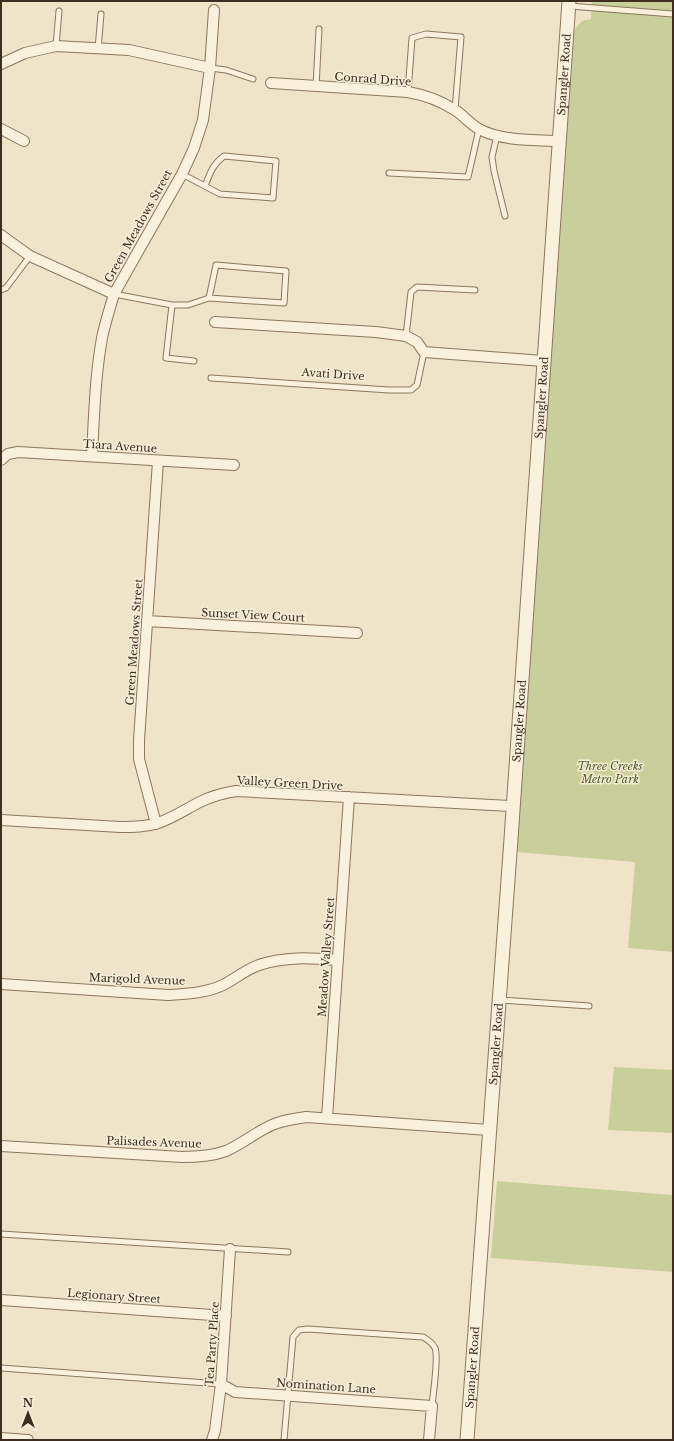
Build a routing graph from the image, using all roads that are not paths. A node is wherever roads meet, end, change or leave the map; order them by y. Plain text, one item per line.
1 (568, 4) edge
2 (59, 10) dead end
3 (214, 10) dead end
4 (101, 14) dead end
5 (673, 14) edge
6 (319, 29) dead end
7 (56, 46) junction
8 (98, 48) junction
9 (1, 64) edge
10 (210, 68) junction
11 (253, 79) dead end
12 (271, 83) dead end
13 (316, 86) junction
14 (408, 92) junction
15 (455, 110) junction
16 (1, 129) edge
17 (479, 129) junction
18 (496, 135) junction
19 (24, 141) dead end
20 (559, 141) junction
21 (389, 173) dead end
22 (182, 174) junction
23 (205, 186) junction
24 (505, 216) dead end
25 (1, 235) edge
26 (30, 256) junction
27 (1, 290) edge
28 (475, 290) dead end
29 (114, 294) junction
30 (209, 298) junction
31 (172, 305) junction
32 (215, 322) dead end
33 (406, 336) junction
34 (424, 352) junction
35 (194, 361) dead end
36 (543, 361) junction
37 (211, 378) dead end
38 (92, 456) junction
39 (3, 458) edge
40 (158, 461) junction
41 (234, 465) dead end
42 (147, 621) junction
43 (357, 633) dead end
44 (349, 797) junction
45 (512, 806) junction
46 (1, 820) edge
47 (156, 824) junction
48 (338, 960) junction
49 (1, 984) edge
50 (499, 1000) junction
51 (590, 1006) dead end
52 (327, 1118) junction
53 (489, 1130) junction
54 (1, 1146) edge
55 (1, 1234) edge
56 (230, 1250) junction
57 (288, 1252) dead end
58 (1, 1300) edge
59 (226, 1316) junction
60 (1, 1368) edge
61 (221, 1384) junction
62 (288, 1395) junction
63 (432, 1406) junction
64 (1, 1438) edge
65 (28, 1440) edge
66 (212, 1440) edge
67 (284, 1440) edge
68 (429, 1440) edge
69 (467, 1440) edge

1 - 5 lane
1 - 20 street, Spangler Road
2 - 7 lane
3 - 10 street, Green Meadows Street
4 - 8 lane
6 - 13 lane
7 - 8 street
7 - 9 street
8 - 10 street
10 - 11 lane
10 - 22 street, Green Meadows Street
12 - 13 street, Conrad Drive
13 - 14 street, Conrad Drive
14 - 15 street, Conrad Drive
14 - 15 lane
15 - 17 street, Conrad Drive
16 - 19 street
17 - 18 street, Conrad Drive
17 - 21 lane
18 - 20 street, Conrad Drive
18 - 24 lane
20 - 36 street, Spangler Road
22 - 23 lane
22 - 29 street, Green Meadows Street
23 - 23 lane
25 - 26 street
26 - 27 lane
26 - 29 street
28 - 33 lane
29 - 31 lane
29 - 38 street, Green Meadows Street
30 - 30 lane
30 - 31 lane
31 - 35 lane
32 - 33 street
33 - 34 street
34 - 36 street
34 - 37 lane, Avati Drive
36 - 45 street, Spangler Road
38 - 39 street, Tiara Avenue
38 - 40 street, Tiara Avenue
40 - 41 street, Tiara Avenue
40 - 42 street, Green Meadows Street
42 - 43 street, Sunset View Court
42 - 47 street, Green Meadows Street
44 - 45 street, Valley Green Drive
44 - 47 street, Valley Green Drive
44 - 48 street, Meadow Valley Street
45 - 50 street, Spangler Road
46 - 47 street, Valley Green Drive
48 - 49 street, Marigold Avenue
48 - 52 street, Meadow Valley Street
50 - 51 lane
50 - 53 street, Spangler Road
52 - 53 street, Palisades Avenue
52 - 54 street, Palisades Avenue
53 - 69 street, Spangler Road
55 - 56 lane
56 - 57 lane
56 - 59 street, Tea Party Place
58 - 59 street, Legionary Street
59 - 61 street, Tea Party Place
60 - 61 lane
61 - 62 street, Nomination Lane
61 - 66 street, Tea Party Place
62 - 63 street, Nomination Lane
62 - 63 lane
62 - 67 lane
63 - 68 street
64 - 65 street

